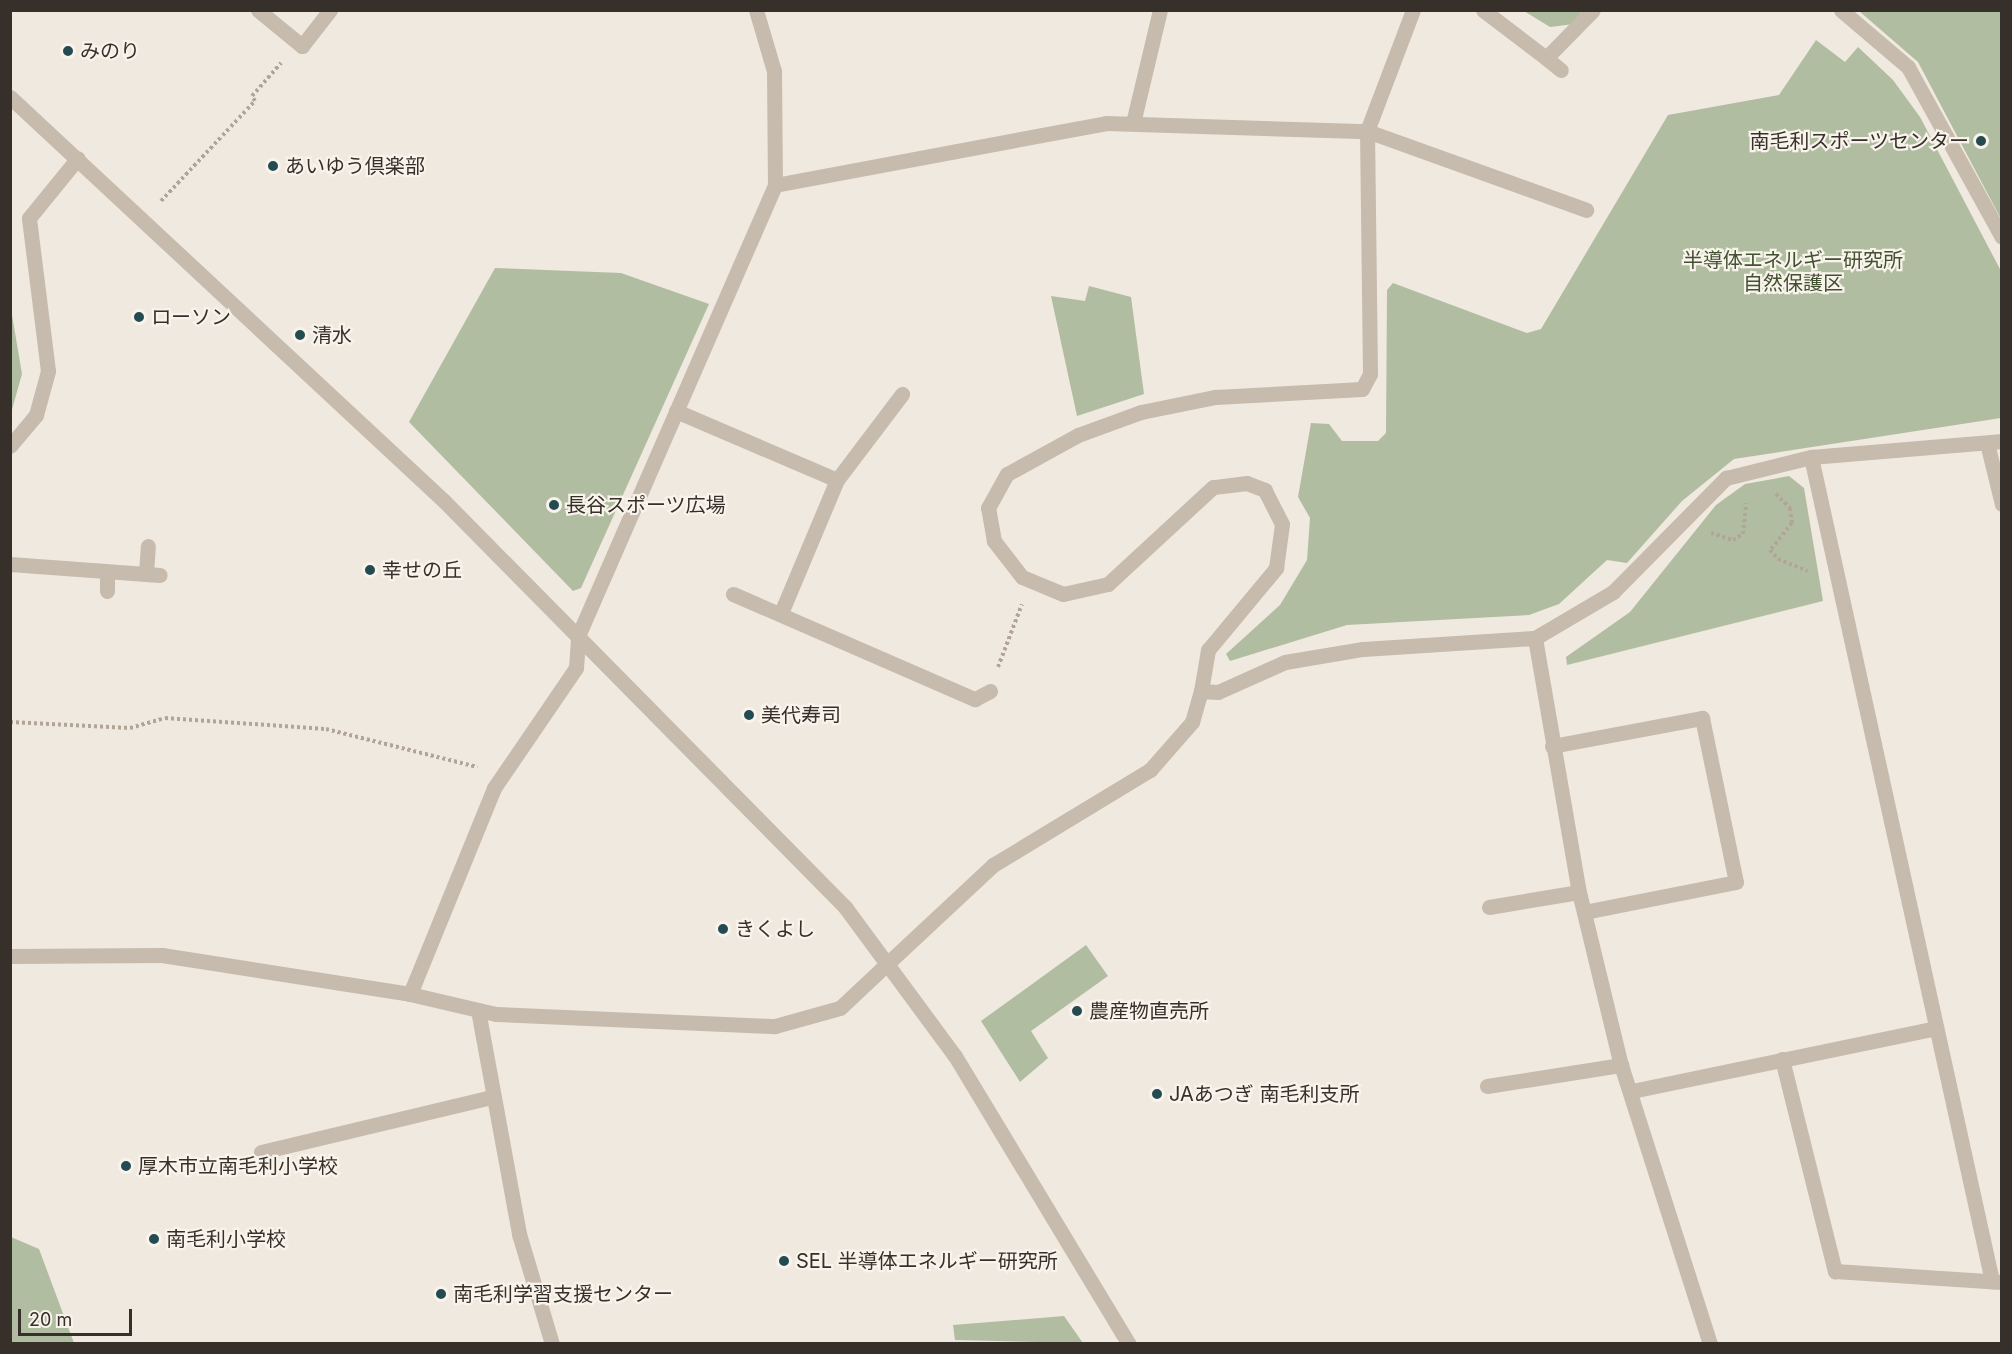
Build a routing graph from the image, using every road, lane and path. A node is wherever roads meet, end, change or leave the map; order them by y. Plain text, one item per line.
1 (258, 10) edge
2 (330, 10) edge
3 (756, 10) edge
4 (1160, 10) edge
5 (1413, 10) edge
6 (1483, 10) edge
7 (1593, 10) edge
8 (1841, 10) edge
9 (302, 46) junction
10 (1546, 58) junction
11 (1561, 70) dead end
12 (10, 97) edge
13 (1133, 123) junction
14 (1367, 131) junction
15 (78, 158) junction
16 (775, 185) junction
17 (1586, 210) dead end
18 (144, 219) junction
19 (2001, 237) edge
20 (902, 394) dead end
21 (676, 411) junction
22 (1994, 442) edge
23 (10, 446) edge
24 (1811, 457) junction
25 (837, 480) junction
26 (1767, 491) dead end
27 (1753, 494) dead end
28 (2001, 504) edge
29 (1717, 535) dead end
30 (148, 546) dead end
31 (10, 564) edge
32 (1835, 570) junction
33 (107, 572) junction
34 (107, 591) dead end
35 (733, 594) dead end
36 (1024, 598) dead end
37 (781, 613) junction
38 (578, 636) junction
39 (1534, 638) junction
40 (990, 691) joint
41 (1201, 692) junction
42 (10, 722) edge
43 (1552, 746) junction
44 (488, 770) dead end
45 (1579, 892) junction
46 (1489, 907) dead end
47 (1585, 912) junction
48 (10, 956) edge
49 (888, 963) junction
50 (410, 994) junction
51 (478, 1010) junction
52 (1935, 1028) junction
53 (1782, 1059) junction
54 (1621, 1065) junction
55 (1487, 1086) dead end
56 (1632, 1091) junction
57 (492, 1097) junction
58 (261, 1152) dead end
59 (1996, 1282) edge
60 (552, 1344) edge
61 (1129, 1344) edge
62 (1710, 1344) edge

1 - 9 street
2 - 9 street
3 - 16 street
4 - 13 street
5 - 14 street
6 - 10 street
7 - 10 street
8 - 19 street
9 - 18 path
10 - 11 street
12 - 15 street
13 - 14 street
13 - 16 street
14 - 17 street
14 - 41 street
15 - 18 street
15 - 23 street
16 - 21 street
18 - 38 street
20 - 25 street
21 - 25 street
21 - 38 street
22 - 24 street
22 - 28 street
24 - 32 street
24 - 39 street
25 - 37 street
26 - 32 path
27 - 29 path
30 - 33 street
31 - 33 street
32 - 52 street
33 - 34 street
35 - 37 street
36 - 40 path
37 - 40 street
38 - 49 street
38 - 50 street
39 - 41 street
39 - 43 street
41 - 49 street
42 - 44 path
43 - 45 street
43 - 47 street
45 - 46 street
45 - 47 street
47 - 54 street
48 - 50 street
49 - 51 street
49 - 61 street
50 - 51 street
51 - 57 street
52 - 53 street
52 - 59 street
53 - 56 street
53 - 59 street
54 - 55 street
54 - 56 street
56 - 62 street
57 - 58 street
57 - 60 street

